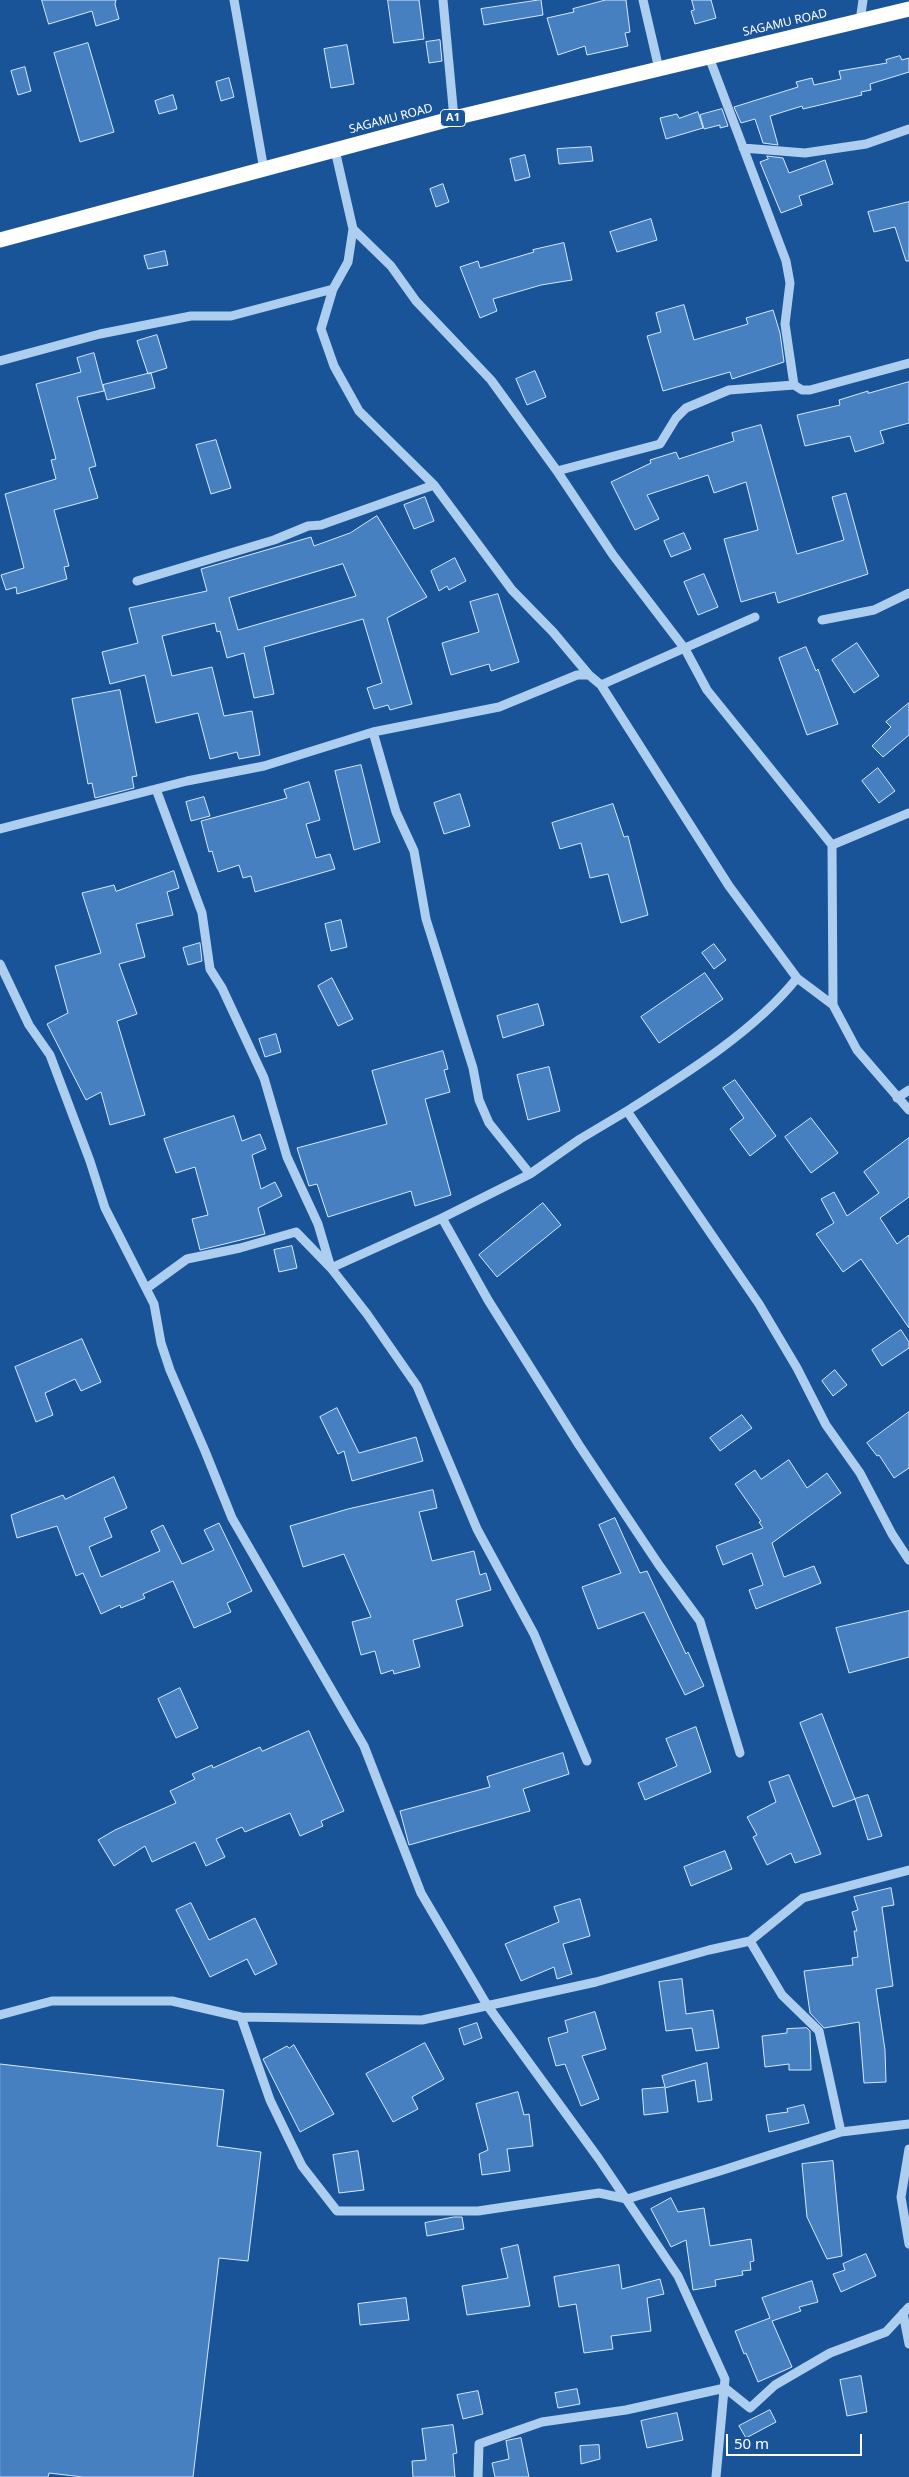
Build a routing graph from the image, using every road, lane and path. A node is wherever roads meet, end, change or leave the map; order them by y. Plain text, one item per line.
1 (234, 0) edge
2 (443, 0) edge
3 (643, 0) edge
4 (863, 0) edge
5 (909, 9) edge
6 (860, 21) junction
7 (709, 57) junction
8 (659, 69) junction
9 (454, 118) junction
10 (909, 129) edge
11 (743, 148) junction
12 (335, 150) junction
13 (264, 170) junction
14 (353, 229) junction
15 (0, 240) edge
16 (333, 289) junction
17 (0, 361) edge
18 (909, 363) edge
19 (794, 385) junction
20 (557, 471) junction
21 (434, 485) junction
22 (137, 581) dead end
23 (909, 593) edge
24 (755, 617) dead end
25 (822, 620) dead end
26 (684, 649) junction
27 (589, 675) junction
28 (601, 685) junction
29 (373, 732) junction
30 (156, 790) junction
31 (909, 813) edge
32 (0, 829) edge
33 (832, 845) junction
34 (0, 964) edge
35 (797, 978) junction
36 (832, 1005) junction
37 (909, 1090) edge
38 (897, 1098) junction
39 (909, 1110) edge
40 (627, 1111) junction
41 (530, 1174) junction
42 (442, 1218) junction
43 (331, 1268) junction
44 (147, 1288) junction
45 (909, 1560) edge
46 (740, 1753) dead end
47 (587, 1761) dead end
48 (909, 1870) edge
49 (750, 1941) junction
50 (487, 2005) junction
51 (0, 2015) edge
52 (241, 2017) junction
53 (909, 2124) edge
54 (841, 2132) junction
55 (909, 2149) edge
56 (627, 2199) junction
57 (909, 2244) edge
58 (906, 2310) edge
59 (909, 2344) edge
60 (725, 2388) junction
61 (478, 2477) edge
62 (716, 2477) edge

1 - 13 street
2 - 9 street
3 - 8 street
4 - 6 street
5 - 6 highway, SAGAMU ROAD / A1
6 - 7 highway, SAGAMU ROAD / A1
7 - 8 highway, SAGAMU ROAD / A1
7 - 11 street
8 - 9 highway, SAGAMU ROAD / A1
9 - 12 highway, SAGAMU ROAD / A1
10 - 11 street
11 - 19 street
12 - 13 highway, SAGAMU ROAD / A1
12 - 14 street
13 - 15 highway, SAGAMU ROAD / A1
14 - 16 street
14 - 20 street
16 - 17 street
16 - 21 street
18 - 19 street
19 - 20 street
20 - 26 street
21 - 22 street
21 - 27 street
23 - 25 street
24 - 26 street
26 - 28 street
26 - 33 street
27 - 28 street
27 - 29 street
28 - 35 street
29 - 30 street
29 - 41 street
30 - 32 street
30 - 43 street
31 - 33 street
33 - 36 street
34 - 44 street
35 - 36 street
35 - 40 street
36 - 38 street
37 - 38 street
38 - 39 street
40 - 41 street
40 - 45 street
41 - 42 street
42 - 43 street
42 - 46 street
43 - 44 street
43 - 47 street
44 - 50 street
48 - 49 street
49 - 50 street
49 - 54 street
50 - 52 street
50 - 56 street
51 - 52 street
52 - 56 street
53 - 54 street
54 - 56 street
55 - 57 street
56 - 60 street
58 - 59 street
58 - 60 street
60 - 61 street
60 - 62 street

